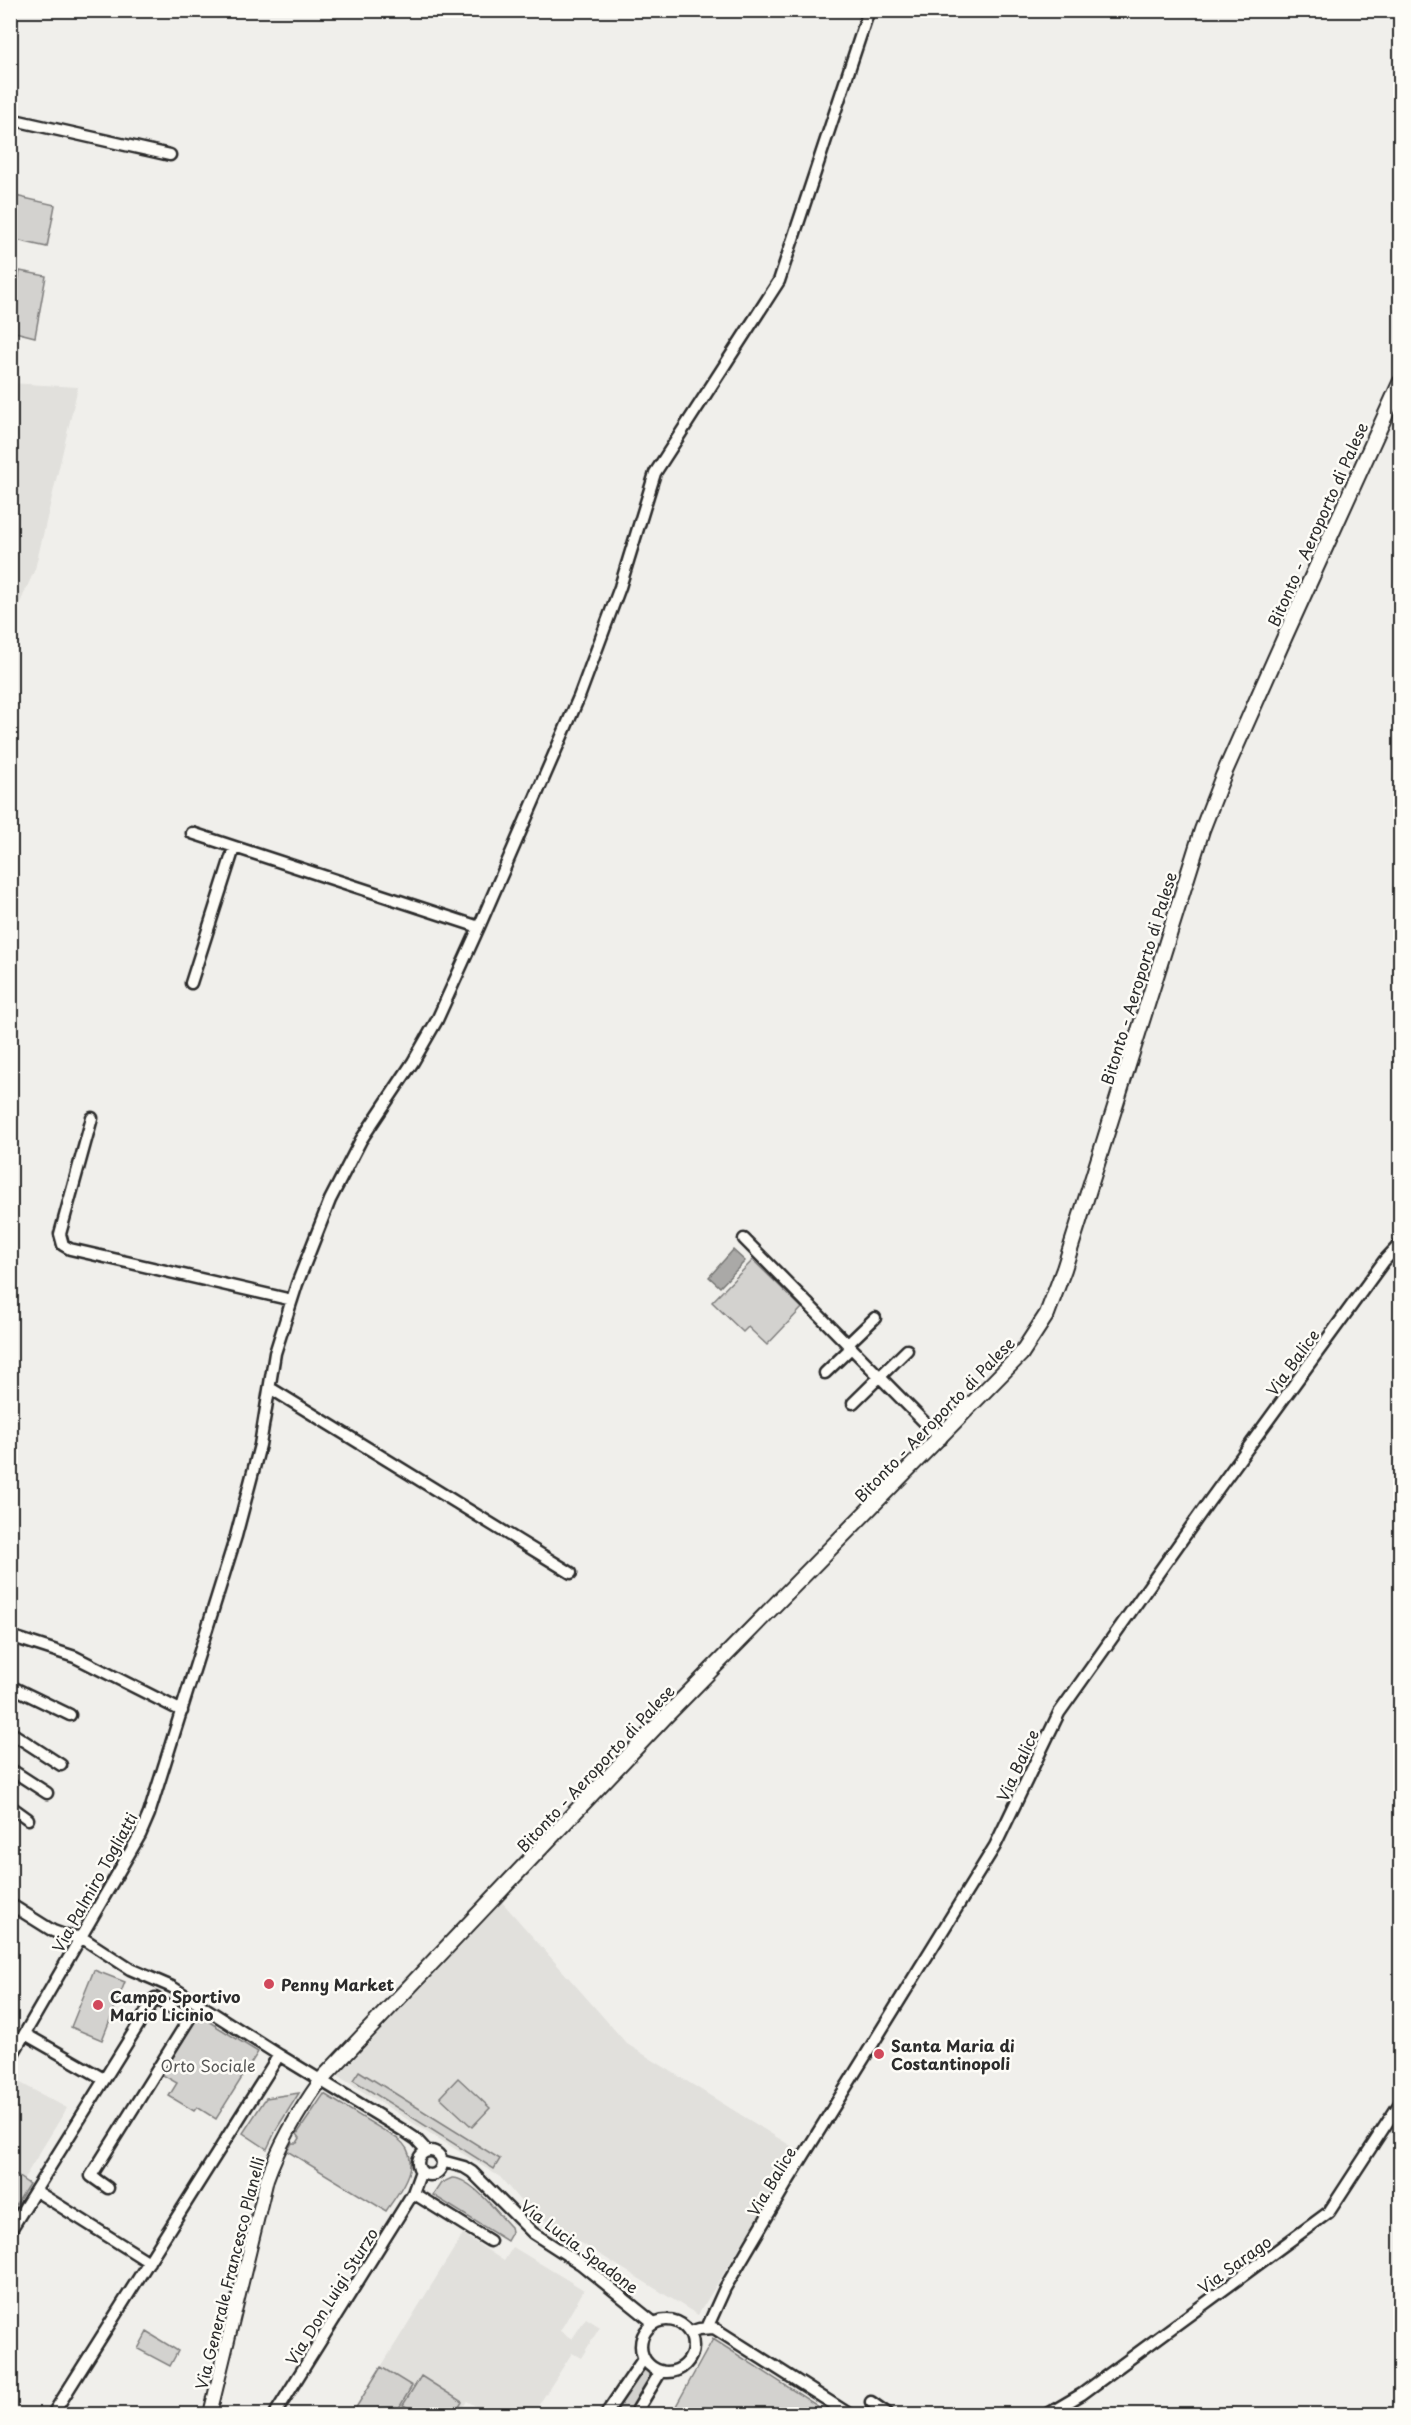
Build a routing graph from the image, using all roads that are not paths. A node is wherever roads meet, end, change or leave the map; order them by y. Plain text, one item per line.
1 (869, 10) edge
2 (10, 119) edge
3 (170, 155) dead end
4 (1401, 383) edge
5 (192, 833) dead end
6 (234, 848) junction
7 (479, 927) junction
8 (192, 983) dead end
9 (92, 1118) dead end
10 (744, 1239) dead end
11 (1401, 1244) edge
12 (292, 1300) junction
13 (875, 1318) dead end
14 (850, 1346) junction
15 (907, 1350) dead end
16 (825, 1373) dead end
17 (880, 1377) junction
18 (270, 1388) junction
19 (853, 1403) dead end
20 (941, 1438) junction
21 (571, 1573) dead end
22 (10, 1636) edge
23 (10, 1686) edge
24 (182, 1711) junction
25 (70, 1715) dead end
26 (10, 1732) edge
27 (61, 1766) dead end
28 (10, 1769) edge
29 (47, 1792) dead end
30 (10, 1806) edge
31 (28, 1819) dead end
32 (10, 1904) edge
33 (81, 1937) junction
34 (25, 2034) junction
35 (279, 2055) junction
36 (10, 2058) edge
37 (104, 2079) junction
38 (321, 2080) junction
39 (1401, 2103) edge
40 (405, 2131) junction
41 (427, 2151) junction
42 (442, 2161) junction
43 (419, 2165) junction
44 (464, 2167) junction
45 (435, 2174) junction
46 (108, 2188) dead end
47 (36, 2191) junction
48 (413, 2193) junction
49 (10, 2231) edge
50 (490, 2241) dead end
51 (149, 2262) junction
52 (654, 2323) junction
53 (707, 2328) junction
54 (690, 2332) dead end
55 (644, 2358) junction
56 (661, 2371) junction
57 (871, 2402) dead end
58 (53, 2415) edge
59 (210, 2415) edge
60 (275, 2415) edge
61 (606, 2415) edge
62 (635, 2415) edge
63 (849, 2415) edge
64 (888, 2415) edge
65 (1048, 2415) edge

1 - 7 street, Via Palmiro Togliatti
2 - 3 street
4 - 20 main road, Bitonto - Aeroporto di Palese
5 - 6 street
6 - 7 street
6 - 8 street
7 - 12 street, Via Palmiro Togliatti
9 - 12 street
10 - 14 street
11 - 53 street, Via Balice
12 - 18 street, Via Palmiro Togliatti
13 - 14 street
14 - 16 street
14 - 17 street
15 - 17 street
17 - 19 street
17 - 20 street
18 - 21 street
18 - 24 street, Via Palmiro Togliatti
20 - 38 main road, Bitonto - Aeroporto di Palese
22 - 24 street
23 - 25 street
24 - 33 street, Via Palmiro Togliatti
26 - 27 street
28 - 29 street
30 - 31 street
32 - 33 street
33 - 34 street, Via Palmiro Togliatti
33 - 35 street
34 - 36 street, Via Palmiro Togliatti
34 - 37 street
35 - 38 street
35 - 51 street
37 - 46 street
37 - 47 street
38 - 40 street
38 - 59 street, Via Generale Francesco Planelli
39 - 65 street, Via Sarago
40 - 41 street
40 - 43 street
41 - 42 street
41 - 43 street
42 - 44 street
42 - 45 street
43 - 45 street
43 - 48 street
44 - 45 street
44 - 52 street, Via Lucia Spadone
45 - 48 street
47 - 49 street
47 - 51 street
48 - 50 street
48 - 60 street, Via Don Luigi Sturzo
51 - 58 street
52 - 55 street
52 - 56 street
53 - 54 street
53 - 63 street
55 - 56 street
55 - 61 street
56 - 62 street
57 - 64 street

